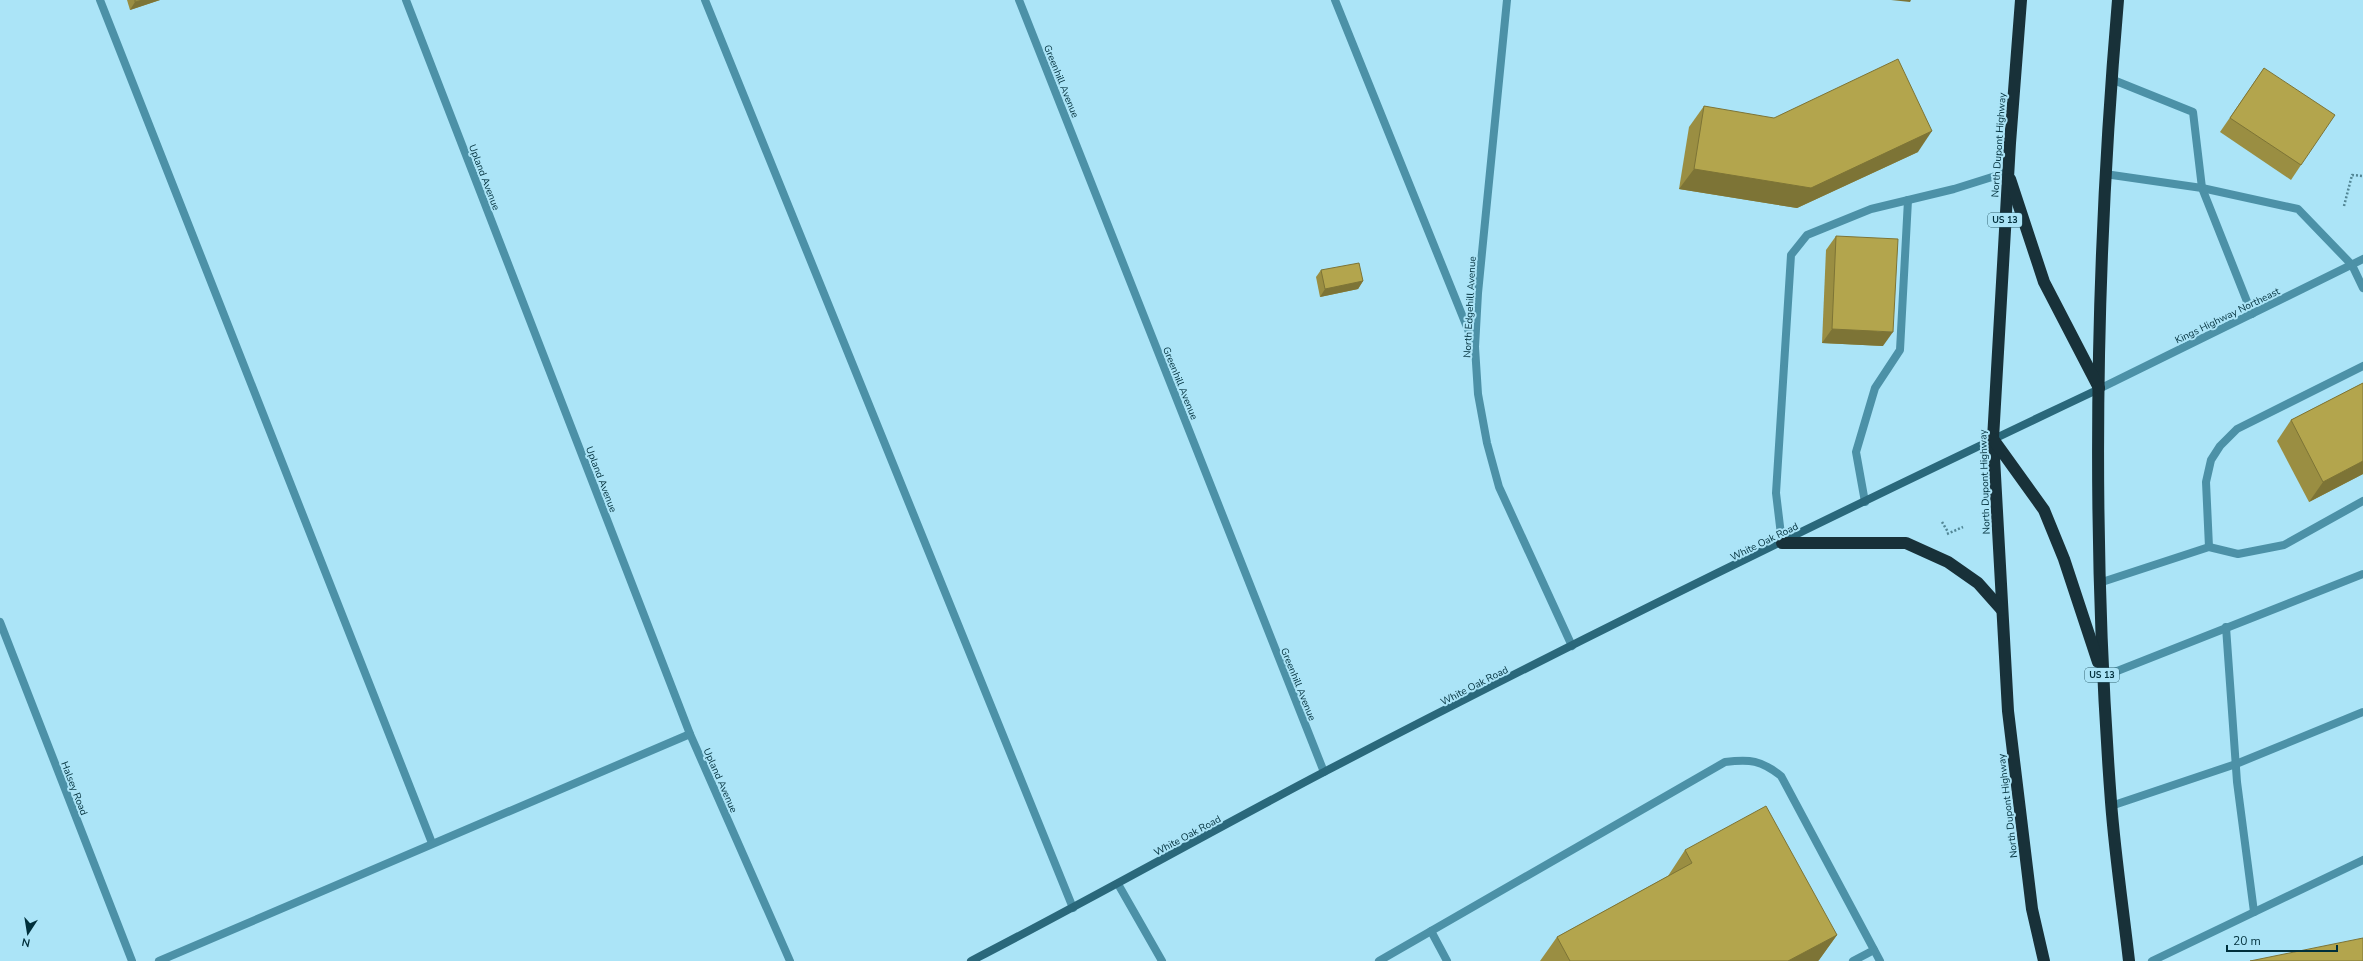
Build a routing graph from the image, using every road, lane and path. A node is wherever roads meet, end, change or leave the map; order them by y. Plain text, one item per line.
1 (100, 0) edge
2 (406, 0) edge
3 (704, 0) edge
4 (1019, 0) edge
5 (1335, 0) edge
6 (1507, 0) edge
7 (2021, 0) edge
8 (2118, 0) edge
9 (2111, 79) junction
10 (2008, 172) junction
11 (2105, 174) junction
12 (2363, 176) edge
13 (2202, 188) junction
14 (1908, 200) junction
15 (2344, 206) dead end
16 (2363, 259) edge
17 (2352, 265) junction
18 (2363, 288) edge
19 (2252, 314) junction
20 (1475, 347) junction
21 (2363, 366) edge
22 (2099, 389) junction
23 (1993, 439) junction
24 (2363, 501) edge
25 (1865, 502) junction
26 (1942, 522) dead end
27 (1948, 532) dead end
28 (1782, 543) junction
29 (2209, 547) junction
30 (2363, 574) edge
31 (2099, 582) junction
32 (2002, 610) junction
33 (0, 622) edge
34 (2226, 628) junction
35 (1572, 646) junction
36 (2102, 677) junction
37 (2363, 712) edge
38 (690, 734) junction
39 (2236, 764) junction
40 (1324, 772) junction
41 (2111, 806) junction
42 (432, 843) junction
43 (2363, 860) edge
44 (1118, 884) junction
45 (1073, 908) junction
46 (2254, 912) junction
47 (1431, 931) junction
48 (1874, 950) junction
49 (132, 961) edge
50 (159, 961) edge
51 (790, 961) edge
52 (971, 961) edge
53 (1162, 961) edge
54 (1380, 961) edge
55 (1447, 961) edge
56 (1853, 961) edge
57 (1880, 961) edge
58 (2044, 961) edge
59 (2129, 961) edge
60 (2152, 961) edge

1 - 42 street
2 - 38 street, Upland Avenue
3 - 45 street
4 - 40 street, Greenhill Avenue
5 - 20 street
6 - 20 street, North Edgehill Avenue
7 - 10 highway, North Dupont Highway / US 13
8 - 9 highway, US 13
9 - 11 highway, US 13
9 - 13 street
10 - 14 street
10 - 22 highway
10 - 23 highway, North Dupont Highway / US 13
11 - 13 street
11 - 22 highway, US 13
12 - 15 path
13 - 17 street
13 - 19 street
14 - 25 street
14 - 28 street
16 - 17 street, Kings Highway Northeast
17 - 18 street
17 - 19 street, Kings Highway Northeast
19 - 22 street, Kings Highway Northeast
20 - 35 street, North Edgehill Avenue
21 - 29 street
22 - 23 street, White Oak Road
22 - 31 highway, US 13
23 - 25 street, White Oak Road
23 - 32 highway, North Dupont Highway / US 13
23 - 36 highway
24 - 29 street
25 - 28 street, White Oak Road
26 - 27 path
28 - 32 highway
28 - 35 street, White Oak Road
29 - 31 street
30 - 34 street
31 - 36 highway, US 13
32 - 58 highway, North Dupont Highway / US 13
33 - 49 street, Halsey Road
34 - 36 street
34 - 39 street
35 - 40 street, White Oak Road
36 - 41 highway, US 13
37 - 39 street
38 - 42 street
38 - 51 street, Upland Avenue
39 - 41 street
39 - 46 street
40 - 44 street, White Oak Road
41 - 59 highway, US 13
42 - 50 street
43 - 46 street
44 - 45 street, White Oak Road
44 - 53 street
45 - 52 street, White Oak Road
46 - 60 street
47 - 48 street
47 - 54 street
47 - 55 street
48 - 56 street
48 - 57 street

